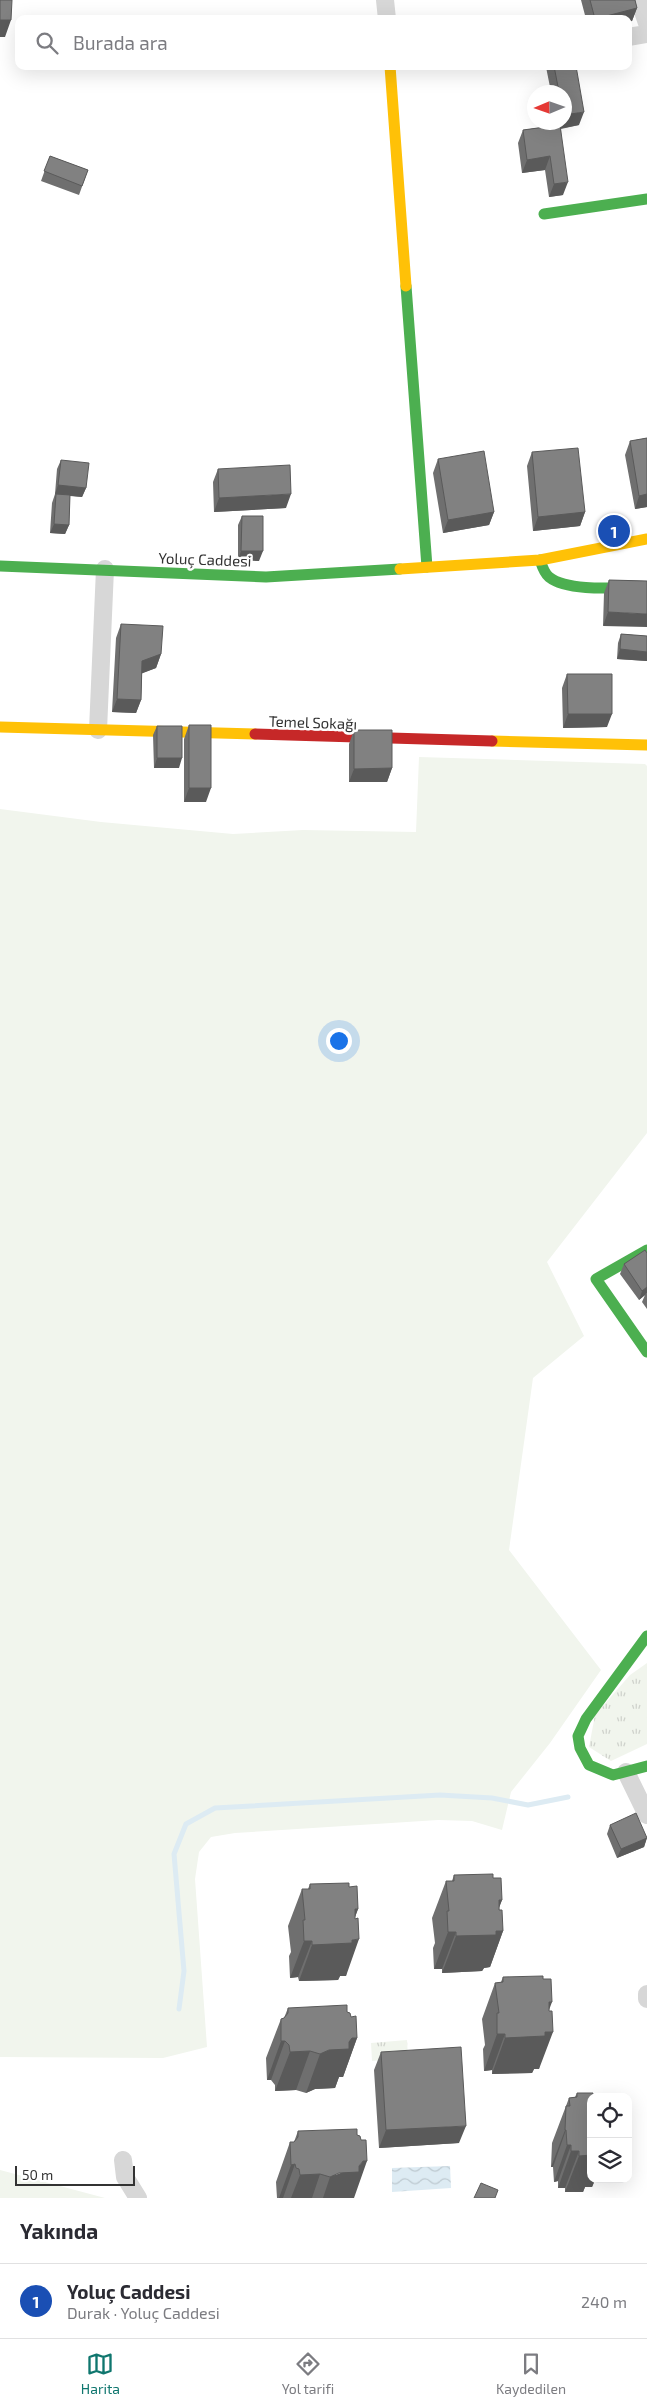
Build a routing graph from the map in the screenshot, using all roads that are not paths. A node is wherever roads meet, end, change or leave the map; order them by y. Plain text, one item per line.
1 (385, 0) edge
2 (639, 0) edge
3 (386, 15) edge
4 (647, 23) edge
5 (647, 34) edge
6 (632, 36) edge
7 (390, 70) edge
8 (647, 198) edge
9 (544, 214) dead end
10 (647, 539) edge
11 (540, 560) junction
12 (0, 566) edge
13 (427, 567) junction
14 (105, 569) junction
15 (647, 587) edge
16 (0, 727) edge
17 (98, 730) junction
18 (647, 745) edge
19 (647, 1250) edge
20 (647, 1352) edge
21 (647, 1636) edge
22 (641, 1650) edge
23 (647, 1766) edge
24 (626, 1772) junction
25 (647, 1815) edge
26 (647, 1994) edge
27 (647, 1999) edge
28 (123, 2160) dead end
29 (138, 2198) edge

1 - 3 street
2 - 4 street
5 - 6 street
7 - 13 street
8 - 9 street
10 - 11 street, Yoluç Caddesi
11 - 13 street, Yoluç Caddesi
11 - 15 street
12 - 14 street, Yoluç Caddesi
13 - 14 street, Yoluç Caddesi
14 - 17 street
16 - 17 street, Temel Sokağı
17 - 18 street, Temel Sokağı
19 - 20 street
21 - 22 street
22 - 24 street
23 - 24 street
24 - 25 street
26 - 27 street
28 - 29 street

